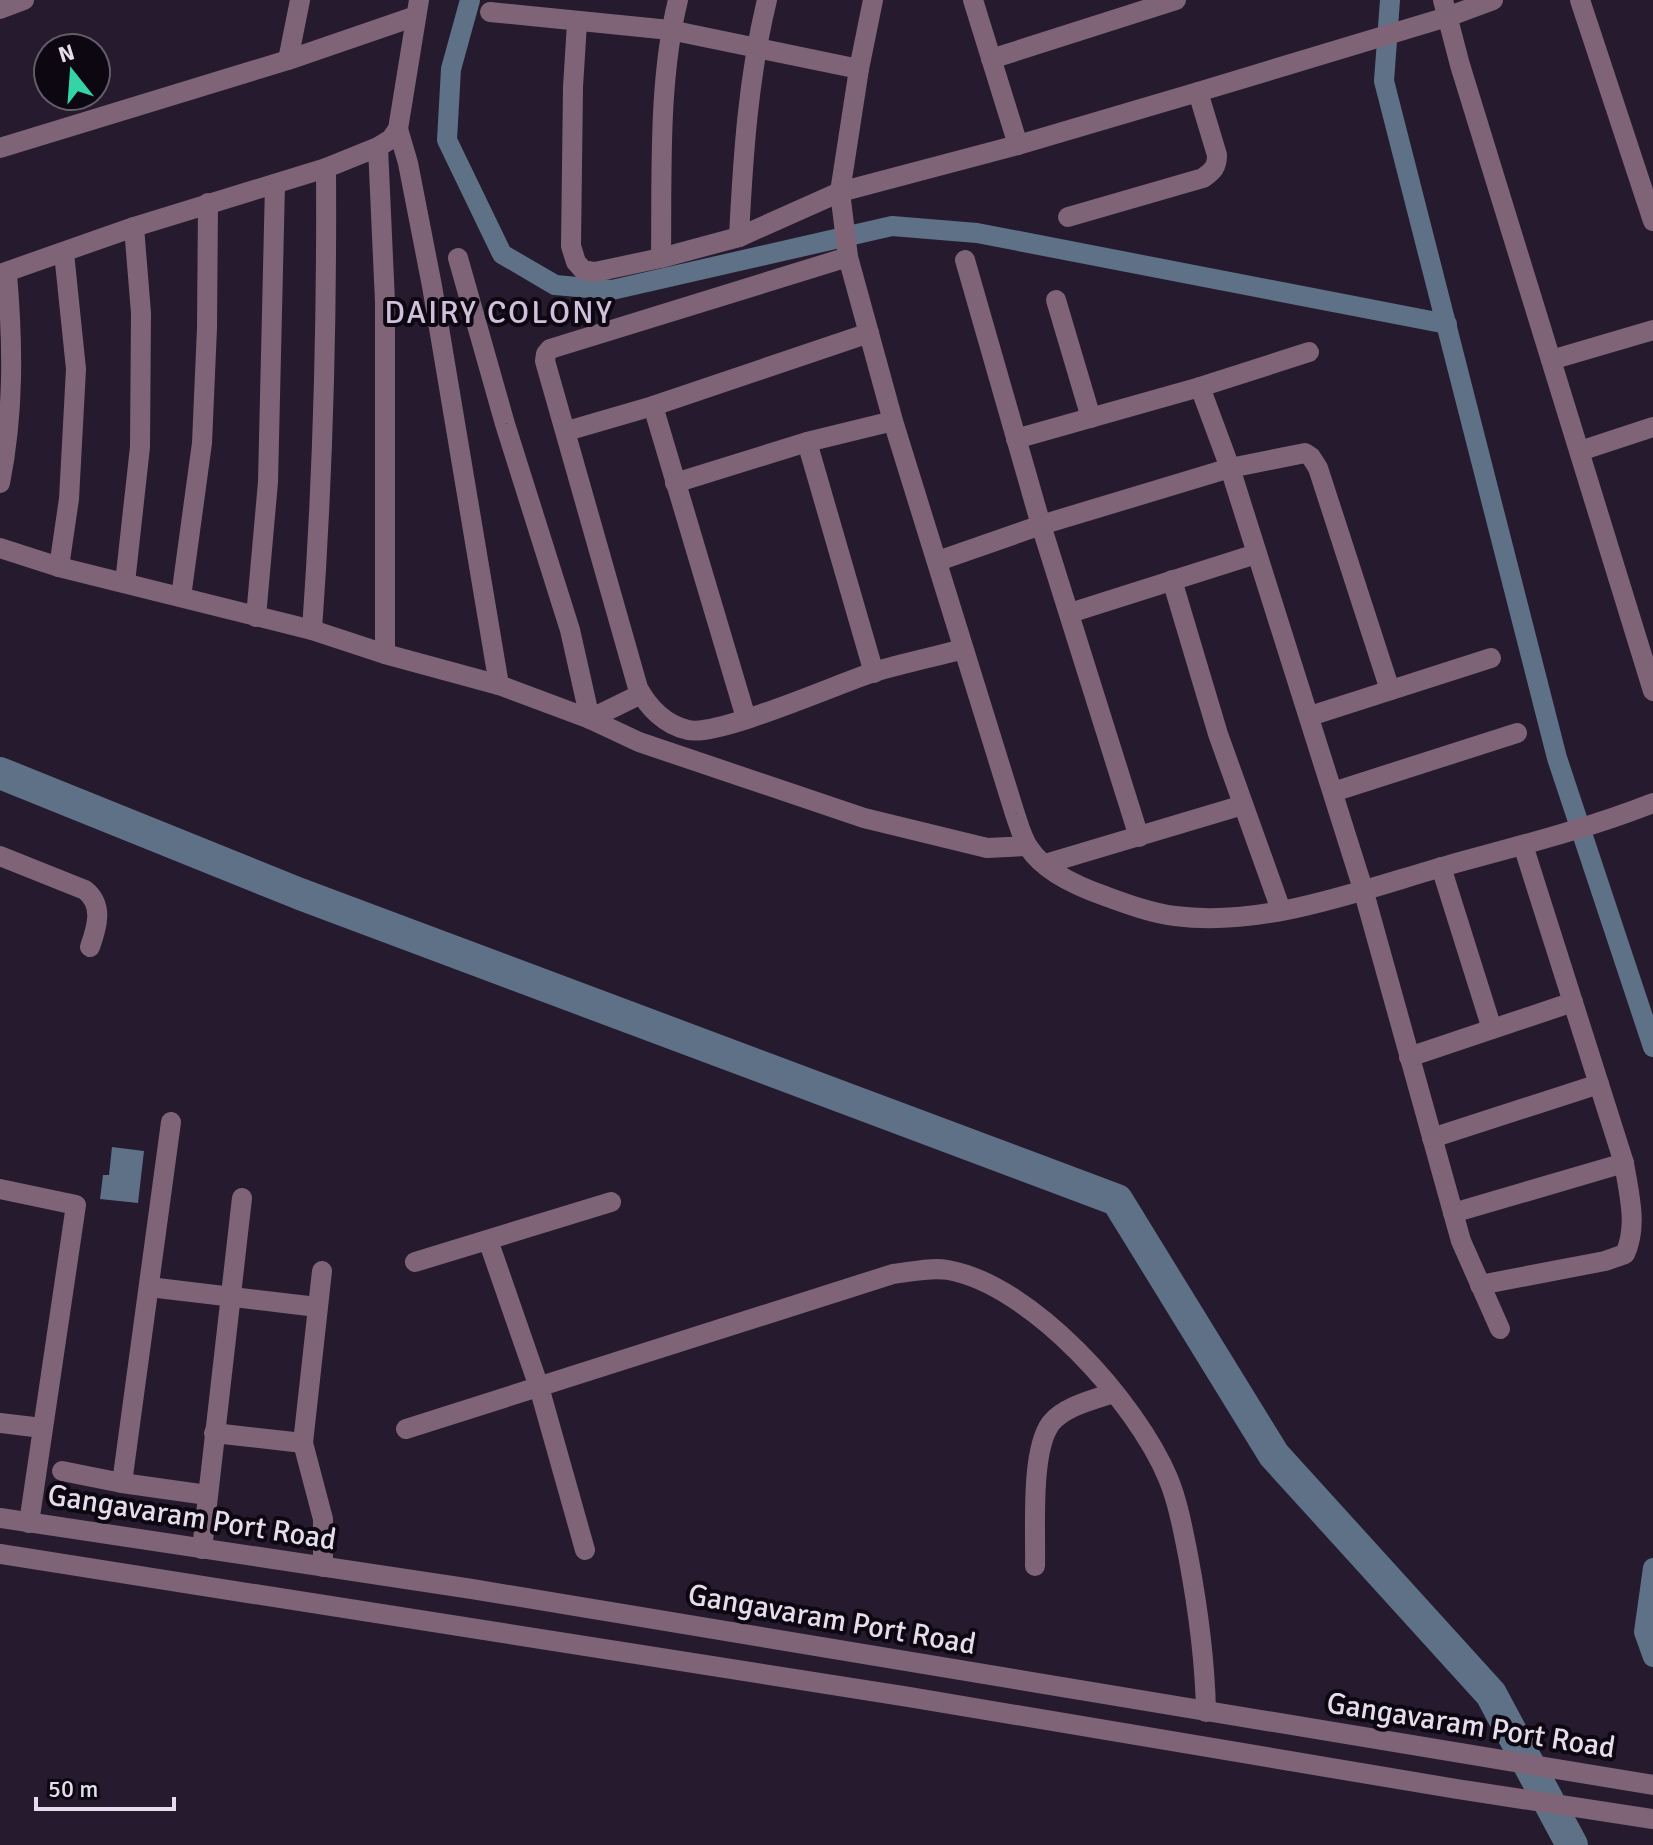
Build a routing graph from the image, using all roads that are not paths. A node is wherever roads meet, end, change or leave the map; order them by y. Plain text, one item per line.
1 (24, 0) edge
2 (300, 0) edge
3 (678, 0) edge
4 (767, 0) edge
5 (873, 0) edge
6 (973, 0) edge
7 (1176, 0) edge
8 (1493, 0) edge
9 (1580, 0) edge
10 (417, 8) edge
11 (0, 9) edge
12 (1445, 9) edge
13 (490, 12) dead end
14 (577, 23) junction
15 (670, 30) junction
16 (755, 47) junction
17 (991, 59) junction
18 (288, 60) junction
19 (859, 69) junction
20 (1198, 92) junction
21 (398, 129) junction
22 (1018, 145) junction
23 (378, 147) junction
24 (0, 148) edge
25 (326, 168) junction
26 (275, 184) junction
27 (840, 192) junction
28 (208, 203) junction
29 (1068, 217) dead end
30 (1653, 221) edge
31 (134, 227) junction
32 (739, 237) junction
33 (64, 253) junction
34 (848, 257) junction
35 (458, 258) dead end
36 (661, 258) junction
37 (965, 260) dead end
38 (3, 274) edge
39 (1056, 300) dead end
40 (1653, 330) edge
41 (869, 333) junction
42 (1309, 352) dead end
43 (1551, 360) junction
44 (1200, 387) junction
45 (653, 406) junction
46 (1091, 418) junction
47 (893, 421) junction
48 (1653, 427) edge
49 (567, 431) junction
50 (1016, 439) junction
51 (807, 442) junction
52 (1580, 451) junction
53 (1230, 468) junction
54 (0, 483) edge
55 (675, 483) junction
56 (1041, 525) junction
57 (0, 548) edge
58 (1256, 554) junction
59 (938, 561) junction
60 (59, 567) junction
61 (1172, 580) junction
62 (125, 583) junction
63 (181, 597) junction
64 (1070, 613) junction
65 (256, 617) junction
66 (312, 630) junction
67 (963, 649) junction
68 (385, 654) junction
69 (1491, 658) dead end
70 (874, 673) junction
71 (499, 685) junction
72 (1390, 690) junction
73 (1653, 691) edge
74 (641, 694) junction
75 (1310, 716) junction
76 (746, 718) junction
77 (590, 719) junction
78 (1517, 733) dead end
79 (1333, 792) junction
80 (1653, 803) edge
81 (1243, 805) junction
82 (1139, 837) junction
83 (1523, 845) junction
84 (1027, 846) junction
85 (0, 856) edge
86 (1045, 864) junction
87 (1441, 867) junction
88 (1363, 889) junction
89 (1281, 910) junction
90 (90, 947) dead end
91 (1573, 1002) junction
92 (1492, 1029) junction
93 (1409, 1057) junction
94 (1599, 1084) junction
95 (171, 1122) dead end
96 (1432, 1138) junction
97 (1624, 1163) junction
98 (0, 1189) edge
99 (242, 1198) dead end
100 (611, 1202) dead end
101 (1453, 1213) junction
102 (488, 1240) junction
103 (415, 1262) dead end
104 (322, 1271) dead end
105 (1480, 1285) junction
106 (149, 1287) junction
107 (230, 1297) junction
108 (317, 1307) junction
109 (1500, 1329) dead end
110 (539, 1387) junction
111 (1113, 1393) junction
112 (0, 1423) edge
113 (42, 1428) junction
114 (406, 1429) dead end
115 (214, 1433) junction
116 (303, 1443) junction
117 (62, 1471) dead end
118 (122, 1483) junction
119 (207, 1495) junction
120 (0, 1518) edge
121 (29, 1523) junction
122 (202, 1549) junction
123 (585, 1550) dead end
124 (0, 1554) edge
125 (1035, 1566) dead end
126 (323, 1567) junction
127 (1206, 1712) junction
128 (1653, 1785) edge
129 (1653, 1819) edge

1 - 11 street
2 - 18 street
3 - 15 street
4 - 16 street
5 - 19 street
6 - 17 street
7 - 17 street
8 - 12 street
9 - 30 street
10 - 18 street
10 - 21 street
12 - 20 street
12 - 43 street
13 - 14 street
14 - 15 street
14 - 36 street
15 - 16 street
15 - 36 street
16 - 19 street
16 - 32 street
17 - 22 street
18 - 24 street
19 - 27 street
20 - 22 street
20 - 29 street
21 - 23 street
21 - 71 street
22 - 27 street
23 - 25 street
23 - 68 street
25 - 26 street
25 - 66 street
26 - 28 street
26 - 65 street
27 - 32 street
27 - 34 street
28 - 31 street
28 - 63 street
31 - 33 street
31 - 62 street
32 - 36 street
33 - 38 street
33 - 60 street
34 - 41 street
34 - 49 street
35 - 77 street
37 - 50 street
38 - 54 street
39 - 46 street
40 - 43 street
41 - 45 street
41 - 47 street
42 - 44 street
43 - 52 street
44 - 46 street
44 - 53 street
45 - 49 street
45 - 55 street
46 - 50 street
47 - 51 street
47 - 59 street
48 - 52 street
49 - 74 street
50 - 56 street
51 - 55 street
51 - 70 street
52 - 73 street
53 - 56 street
53 - 58 street
53 - 72 street
55 - 76 street
56 - 59 street
56 - 64 street
57 - 60 street
58 - 61 street
58 - 75 street
59 - 67 street
60 - 62 street
61 - 64 street
61 - 81 street
62 - 63 street
63 - 65 street
64 - 82 street
65 - 66 street
66 - 68 street
67 - 70 street
67 - 84 street
68 - 71 street
69 - 72 street
70 - 76 street
71 - 77 street
72 - 75 street
74 - 76 street
74 - 77 street
75 - 79 street
77 - 84 street
78 - 79 street
79 - 88 street
80 - 83 street
81 - 82 street
81 - 89 street
82 - 86 street
83 - 87 street
83 - 91 street
84 - 86 street
85 - 90 street
86 - 89 street
87 - 88 street
87 - 92 street
88 - 89 street
88 - 93 street
91 - 92 street
91 - 94 street
92 - 93 street
93 - 96 street
94 - 96 street
94 - 97 street
95 - 106 street
96 - 101 street
97 - 101 street
97 - 105 street
98 - 113 street
99 - 107 street
100 - 102 street
101 - 105 street
102 - 103 street
102 - 110 street
104 - 108 street
105 - 109 street
106 - 107 street
106 - 118 street
107 - 108 street
107 - 115 street
108 - 116 street
110 - 111 street
110 - 114 street
110 - 123 street
111 - 125 street
111 - 127 street
112 - 113 street
113 - 121 street
115 - 116 street
115 - 119 street
116 - 126 street
117 - 118 street
118 - 119 street
119 - 122 street
120 - 121 street, Gangavaram Port Road
121 - 122 street, Gangavaram Port Road
122 - 126 street, Gangavaram Port Road
124 - 129 street, Gangavaram Port Road
126 - 127 street, Gangavaram Port Road
127 - 128 street, Gangavaram Port Road

